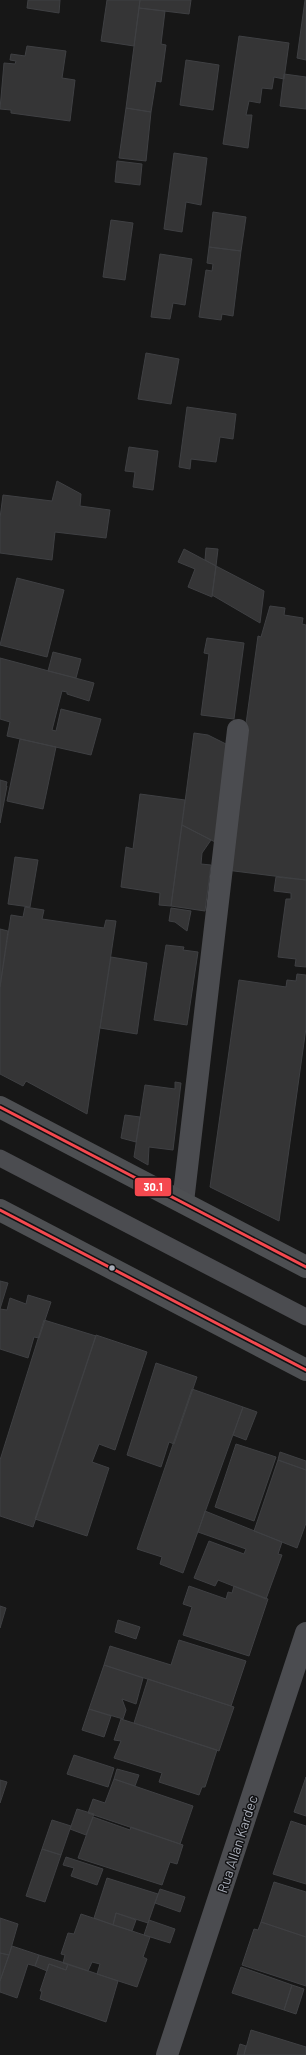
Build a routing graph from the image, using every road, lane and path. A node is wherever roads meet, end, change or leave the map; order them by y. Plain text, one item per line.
1 (238, 730) dead end
2 (0, 1107) edge
3 (0, 1158) edge
4 (183, 1202) junction
5 (0, 1210) edge
6 (306, 1266) edge
7 (306, 1318) edge
8 (306, 1370) edge
9 (306, 1633) edge
10 (167, 2055) edge

1 - 4 street
2 - 4 main road
3 - 7 lane
4 - 6 main road
5 - 8 main road
9 - 10 street, Rua Allan Kardec

